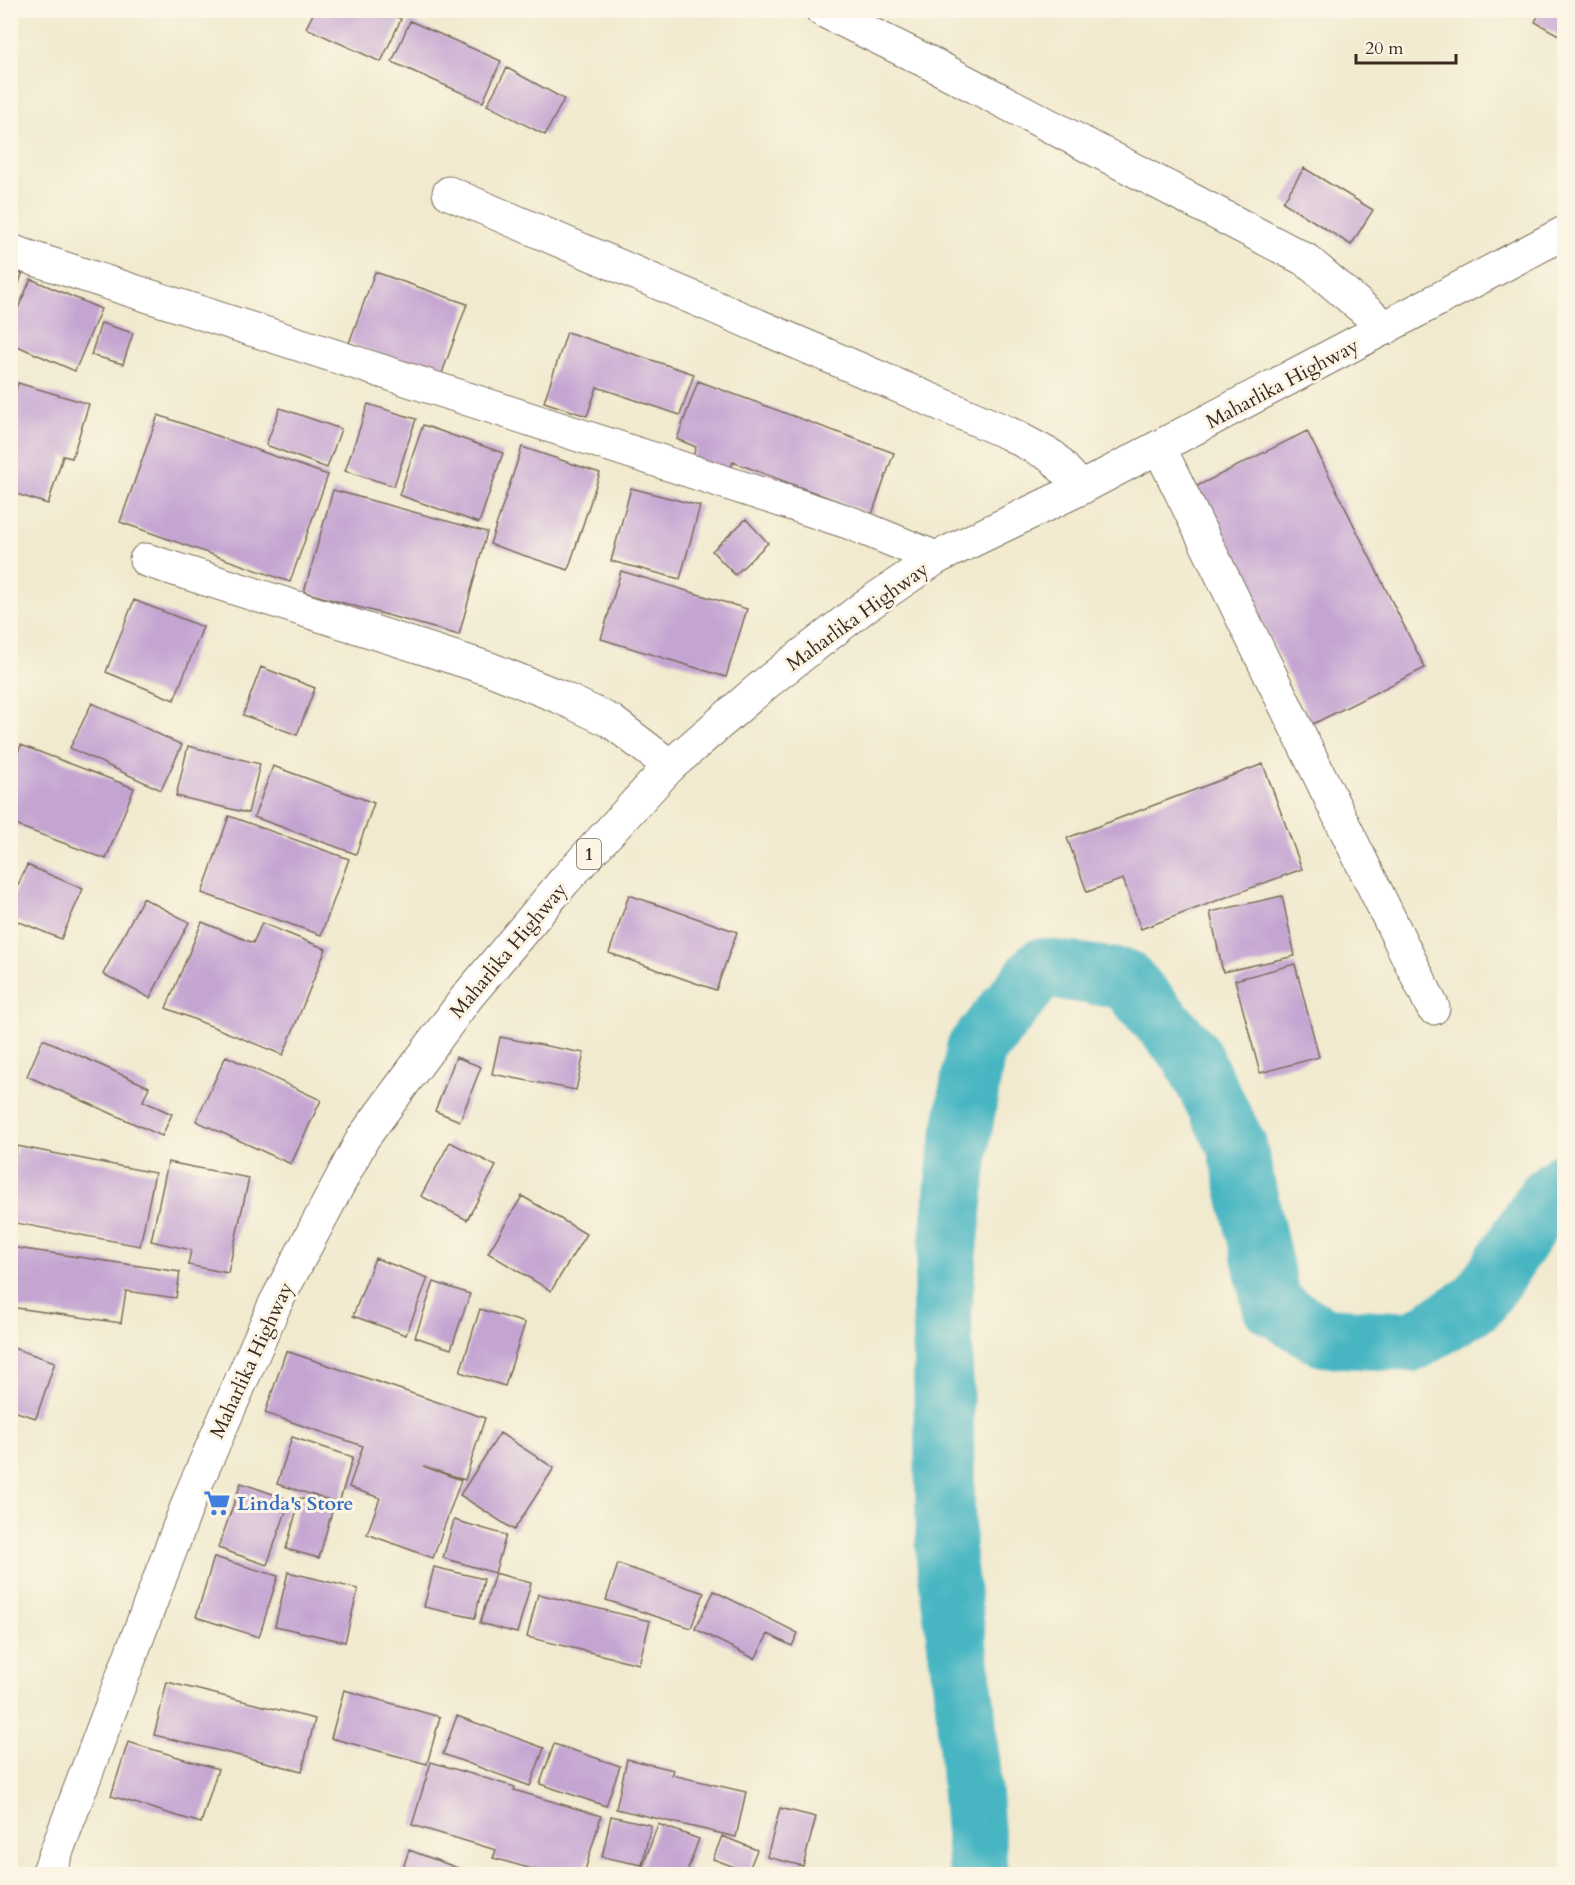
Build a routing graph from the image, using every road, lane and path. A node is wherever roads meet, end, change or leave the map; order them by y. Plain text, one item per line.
1 (822, 10) edge
2 (449, 193) dead end
3 (1564, 233) edge
4 (10, 251) edge
5 (1386, 328) junction
6 (1159, 447) junction
7 (1081, 488) junction
8 (936, 558) junction
9 (146, 560) dead end
10 (670, 765) junction
11 (1433, 1008) dead end
12 (48, 1875) edge

1 - 5 main road
2 - 7 main road
3 - 5 main road, Maharlika Highway / 1
4 - 8 main road
5 - 6 main road, Maharlika Highway / 1
6 - 7 main road, Maharlika Highway / 1
6 - 11 main road
7 - 8 main road, Maharlika Highway / 1
8 - 10 main road, Maharlika Highway / 1
9 - 10 main road
10 - 12 main road, Maharlika Highway / 1

